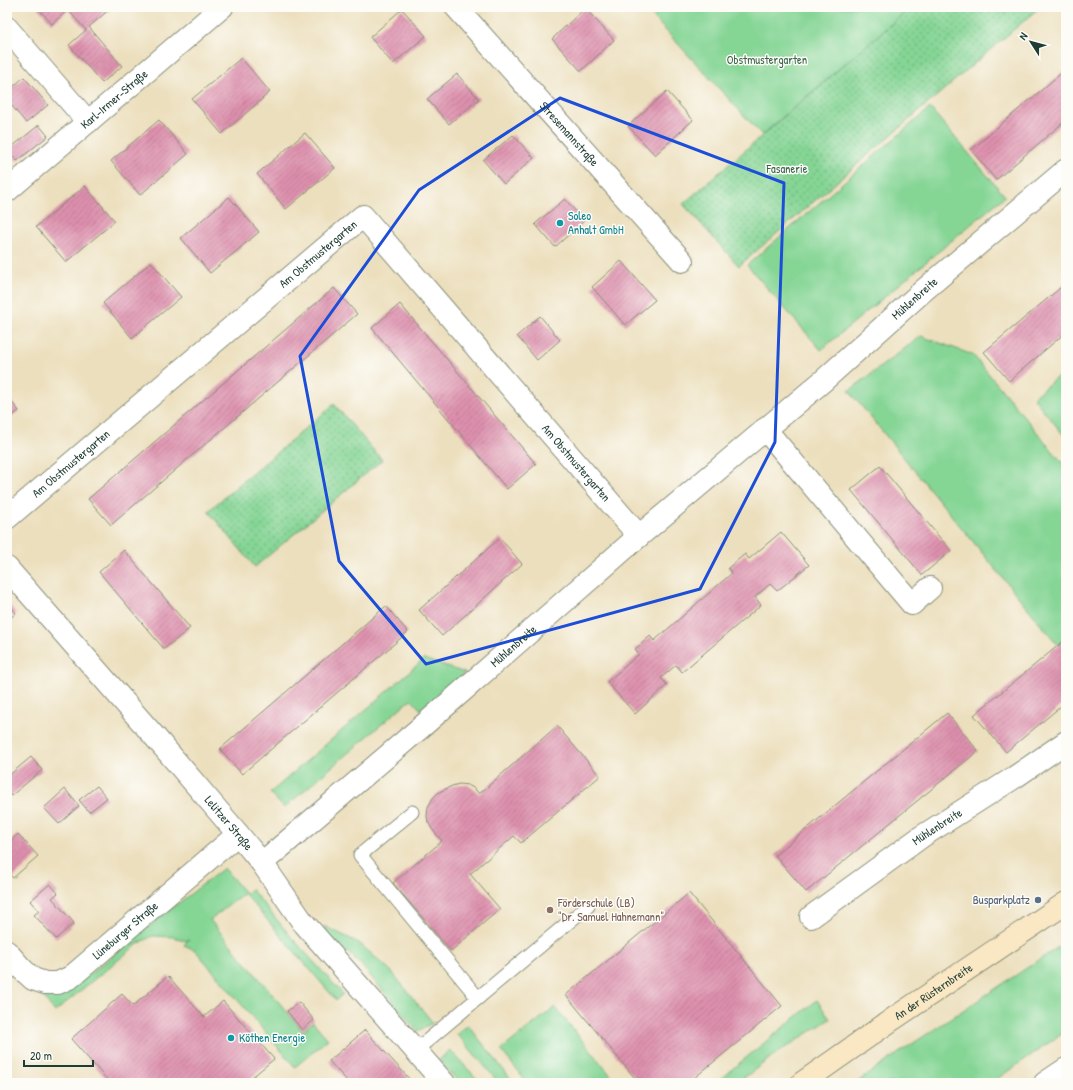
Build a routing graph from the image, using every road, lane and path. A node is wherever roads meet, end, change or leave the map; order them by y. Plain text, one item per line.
1 (222, 7) edge
2 (456, 7) edge
3 (7, 28) edge
4 (88, 122) junction
5 (1066, 170) edge
6 (7, 191) edge
7 (682, 261) dead end
8 (764, 429) junction
9 (7, 518) edge
10 (638, 536) junction
11 (7, 568) edge
12 (930, 588) dead end
13 (1066, 742) edge
14 (412, 812) dead end
15 (238, 834) junction
16 (262, 863) junction
17 (1066, 903) edge
18 (588, 906) dead end
19 (811, 917) dead end
20 (7, 952) edge
21 (478, 998) junction
22 (415, 1051) junction
23 (1066, 1069) edge
24 (444, 1083) edge
25 (802, 1083) edge
26 (1045, 1083) edge

1 - 4 street, Karl-Irmer-Straße
2 - 7 street, Stresemannstraße
3 - 4 street
4 - 6 street, Karl-Irmer-Straße
5 - 8 street, Mühlenbreite
8 - 10 street, Mühlenbreite
8 - 12 street
9 - 10 street, Am Obstmustergarten
10 - 16 street, Mühlenbreite
11 - 15 street, Lelitzer Straße
13 - 19 street, Mühlenbreite
14 - 21 lane
15 - 16 street, Lelitzer Straße
15 - 20 street, Lüneburger Straße
16 - 22 street, Lelitzer Straße
17 - 25 main road, An der Rüsternbreite
18 - 21 lane
21 - 22 lane
22 - 24 street, Lelitzer Straße
23 - 26 street

